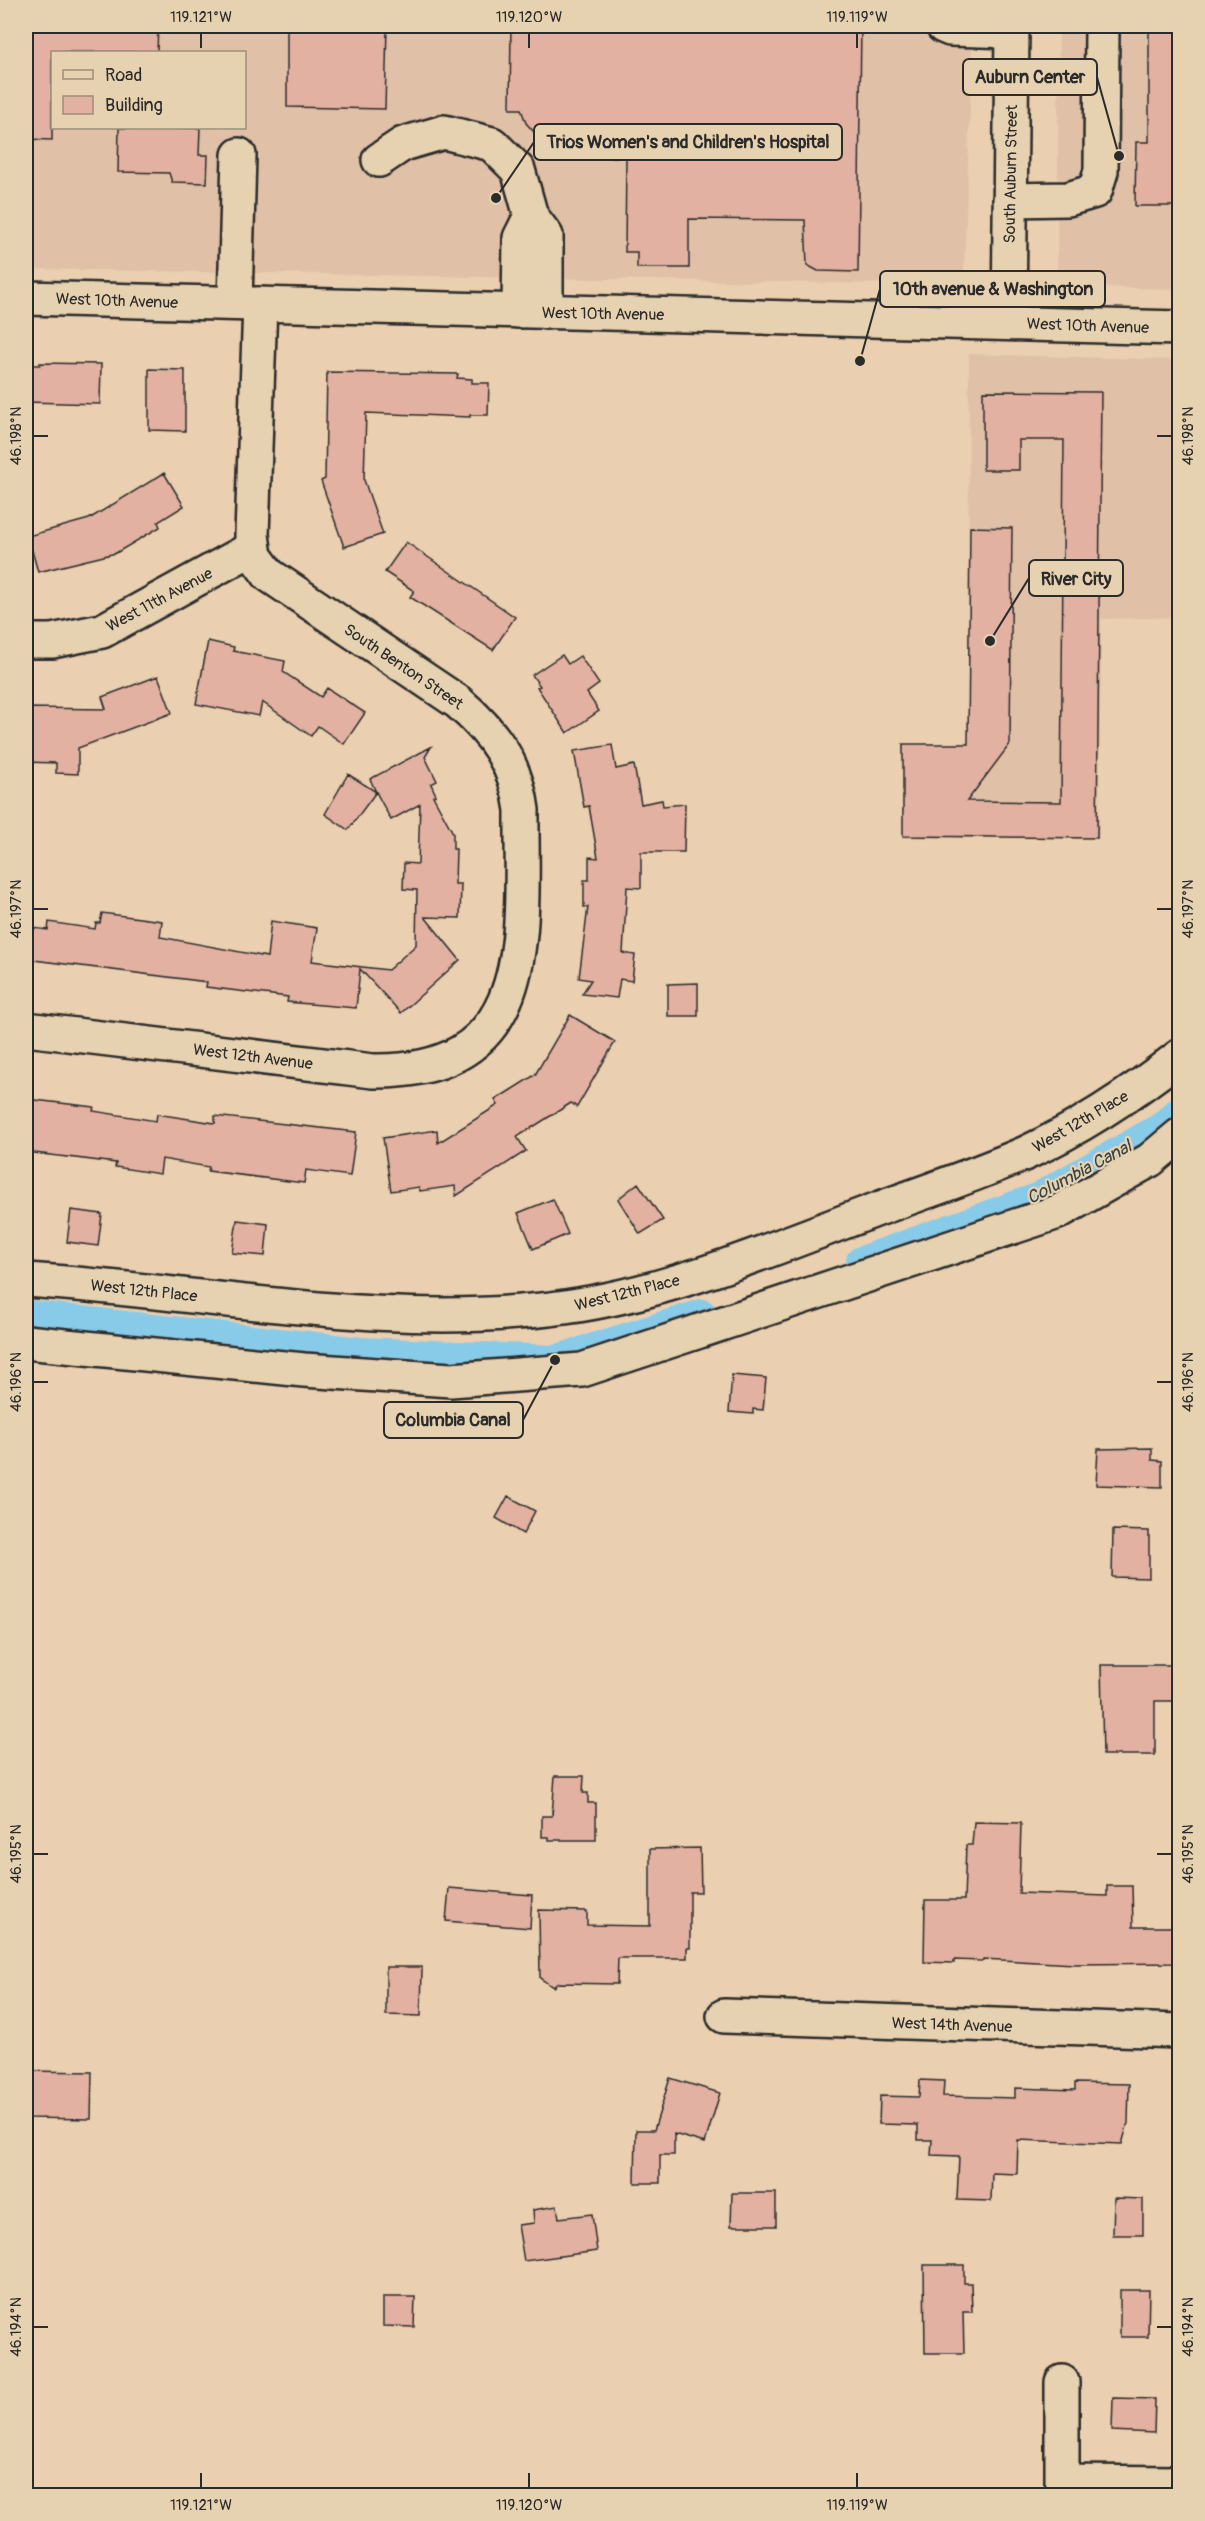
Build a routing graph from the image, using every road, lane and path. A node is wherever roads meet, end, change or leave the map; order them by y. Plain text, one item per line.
1 (943, 26) edge
2 (1102, 26) edge
3 (1012, 28) edge
4 (239, 155) dead end
5 (379, 160) dead end
6 (1010, 200) junction
7 (26, 298) edge
8 (247, 304) junction
9 (532, 311) junction
10 (1009, 323) junction
11 (1179, 328) edge
12 (253, 548) junction
13 (26, 641) edge
14 (26, 1029) edge
15 (475, 1041) joint
16 (1179, 1056) edge
17 (1179, 1135) edge
18 (26, 1280) edge
19 (26, 1342) edge
20 (724, 2016) dead end
21 (1179, 2031) edge
22 (1062, 2382) dead end
23 (1179, 2483) edge
24 (1062, 2489) edge

1 - 3 street
2 - 6 street
3 - 6 street, South Auburn Street
4 - 8 street
5 - 9 street
6 - 10 street, South Auburn Street
7 - 8 street, West 10th Avenue
8 - 9 street, West 10th Avenue
8 - 12 street
9 - 10 street, West 10th Avenue
10 - 11 street, West 10th Avenue
12 - 13 street, West 11th Avenue
12 - 15 street, South Benton Street
14 - 15 street, West 12th Avenue
16 - 18 street, West 12th Place
17 - 19 street
20 - 21 street, West 14th Avenue
22 - 24 street
23 - 24 street

